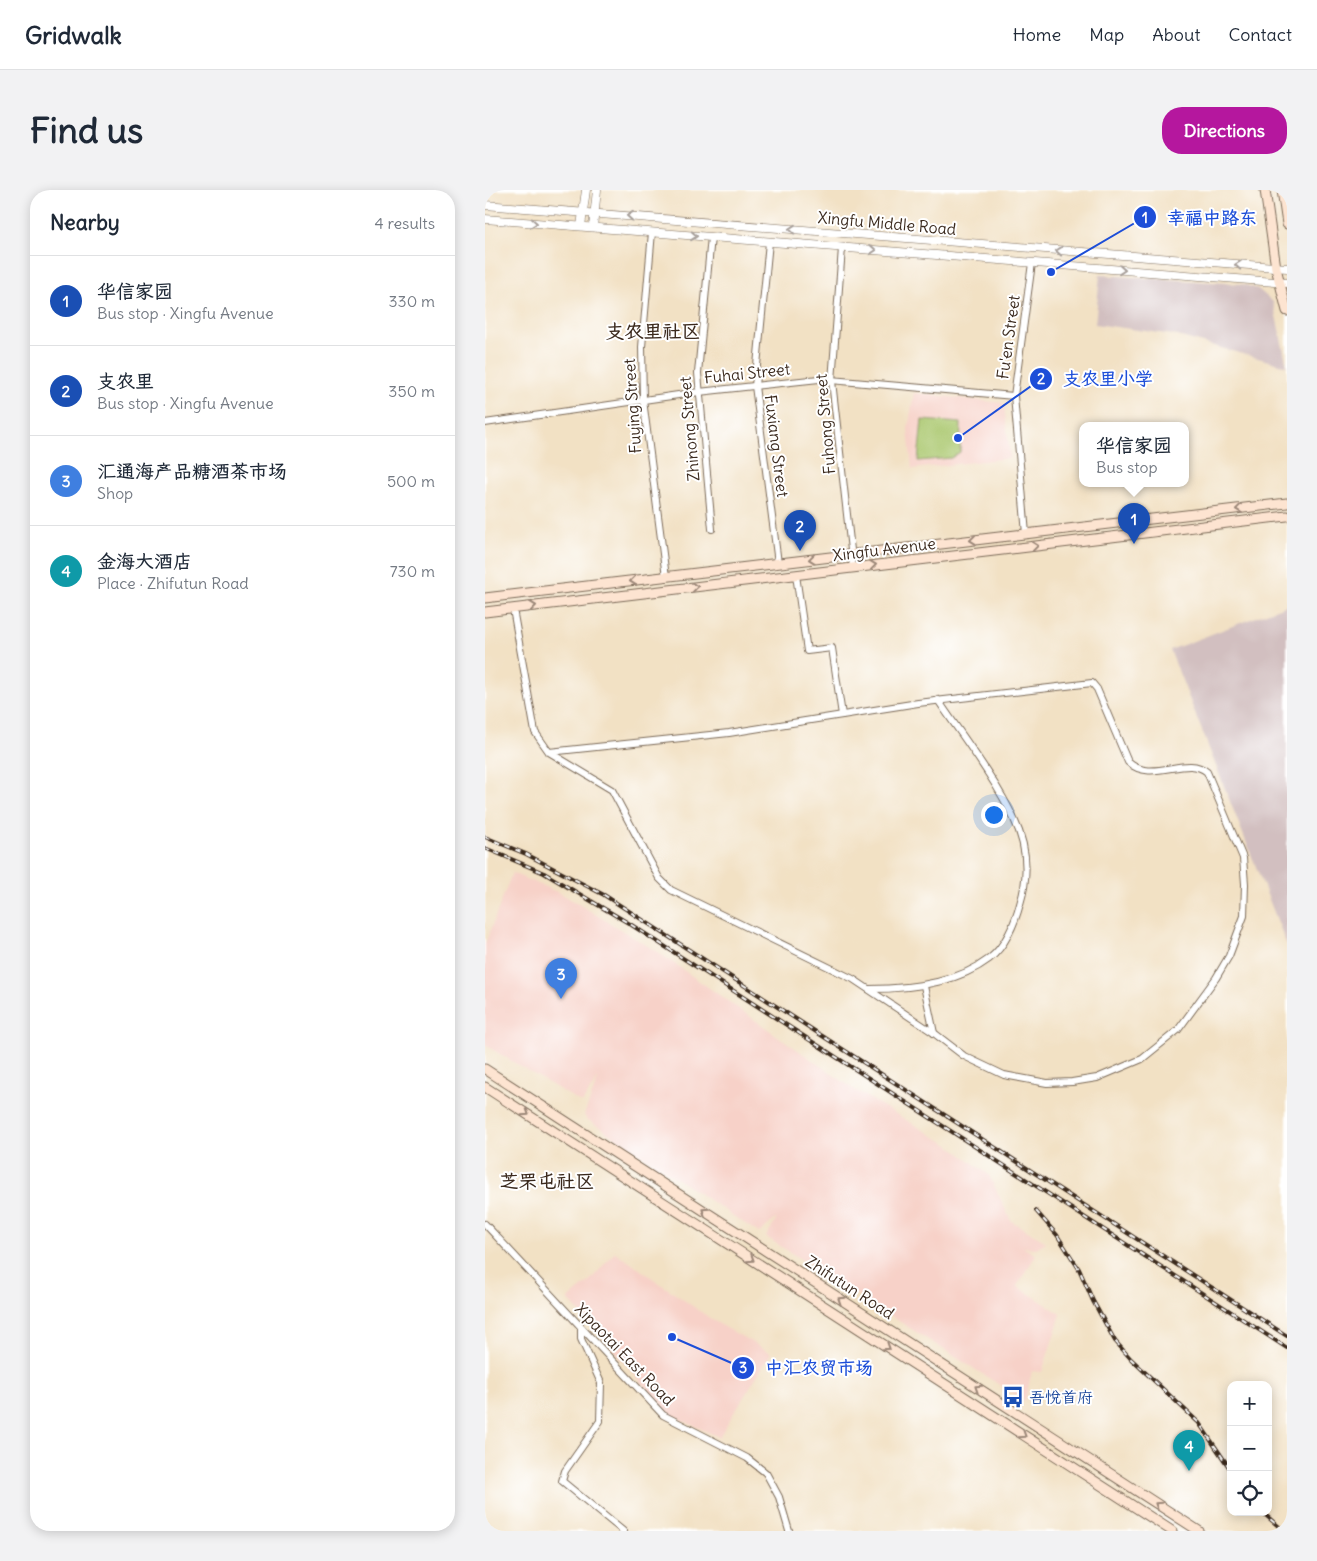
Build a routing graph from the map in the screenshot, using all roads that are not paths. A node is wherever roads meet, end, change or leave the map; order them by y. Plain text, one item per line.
1 (586, 190) edge
2 (597, 190) edge
3 (1265, 190) edge
4 (1282, 190) edge
5 (485, 204) edge
6 (583, 213) junction
7 (595, 214) junction
8 (485, 219) edge
9 (1287, 224) edge
10 (581, 226) junction
11 (593, 227) junction
12 (652, 232) junction
13 (711, 237) junction
14 (769, 242) junction
15 (842, 248) junction
16 (1032, 263) junction
17 (1276, 268) junction
18 (1287, 268) edge
19 (1283, 283) edge
20 (1287, 311) edge
21 (832, 381) junction
22 (755, 386) junction
23 (699, 392) junction
24 (1014, 396) junction
25 (643, 400) junction
26 (485, 423) edge
27 (1287, 503) edge
28 (1287, 516) edge
29 (712, 529) dead end
30 (1026, 534) junction
31 (852, 555) junction
32 (779, 563) junction
33 (853, 568) junction
34 (796, 574) junction
35 (666, 577) junction
36 (485, 598) edge
37 (513, 609) junction
38 (485, 612) edge
39 (938, 700) junction
40 (841, 715) junction
41 (549, 752) junction
42 (924, 986) junction
43 (869, 989) junction
44 (934, 1033) junction
45 (485, 1069) edge
46 (485, 1087) edge
47 (485, 1224) edge
48 (581, 1329) junction
49 (623, 1531) edge
50 (789, 1531) edge
51 (1172, 1531) edge
52 (1199, 1531) edge

1 - 6 street
2 - 7 street
3 - 17 main road
4 - 9 main road
5 - 6 street, Xingfu Middle Road
6 - 7 street, Xingfu Middle Road
6 - 10 street
7 - 11 street
17 -> 7 street, Xingfu Middle Road
8 -> 10 street, Xingfu Middle Road
10 - 11 street, Xingfu Middle Road
11 - 12 street, Xingfu Middle Road
12 -> 13 street, Xingfu Middle Road
12 - 25 street, Fuying Street
13 - 14 street, Xingfu Middle Road
13 - 23 street, Zhinong Street
14 - 15 street, Xingfu Middle Road
14 - 22 street, Fuxiang Street
15 -> 16 street, Xingfu Middle Road
15 - 21 street, Fuhong Street
16 -> 19 street, Xingfu Middle Road
16 - 24 street, Fu'en Street
17 - 18 street, Xingfu Middle Road
17 - 19 main road
19 - 20 main road
21 - 22 street, Fuhai Street
21 - 24 street, Fuhai Street
21 - 31 street, Fuhong Street
22 - 23 street, Fuhai Street
22 - 32 street, Fuxiang Street
23 - 25 street, Fuhai Street
23 - 29 street, Zhinong Street
24 - 30 street, Fu'en Street
25 - 26 street, Fuhai Street
25 - 35 street, Fuying Street
27 -> 30 main road, Xingfu Avenue
33 -> 28 main road, Xingfu Avenue
30 -> 31 main road, Xingfu Avenue
31 -> 32 main road, Xingfu Avenue
31 - 33 street, Fuhong Street
32 - 35 main road, Xingfu Avenue
33 - 34 main road, Xingfu Avenue
37 -> 34 main road, Xingfu Avenue
34 - 40 street
35 -> 36 main road, Xingfu Avenue
37 - 38 main road, Xingfu Avenue
37 - 41 street
39 - 40 street
39 - 42 street
39 - 44 street
40 - 41 street
41 - 43 street
42 - 43 street
42 - 44 street
43 - 44 street
52 -> 45 main road, Zhifutun Road
46 -> 51 main road, Zhifutun Road
47 - 48 street, Xipaotai East Road
48 - 49 street
48 - 50 street, Xipaotai East Road

